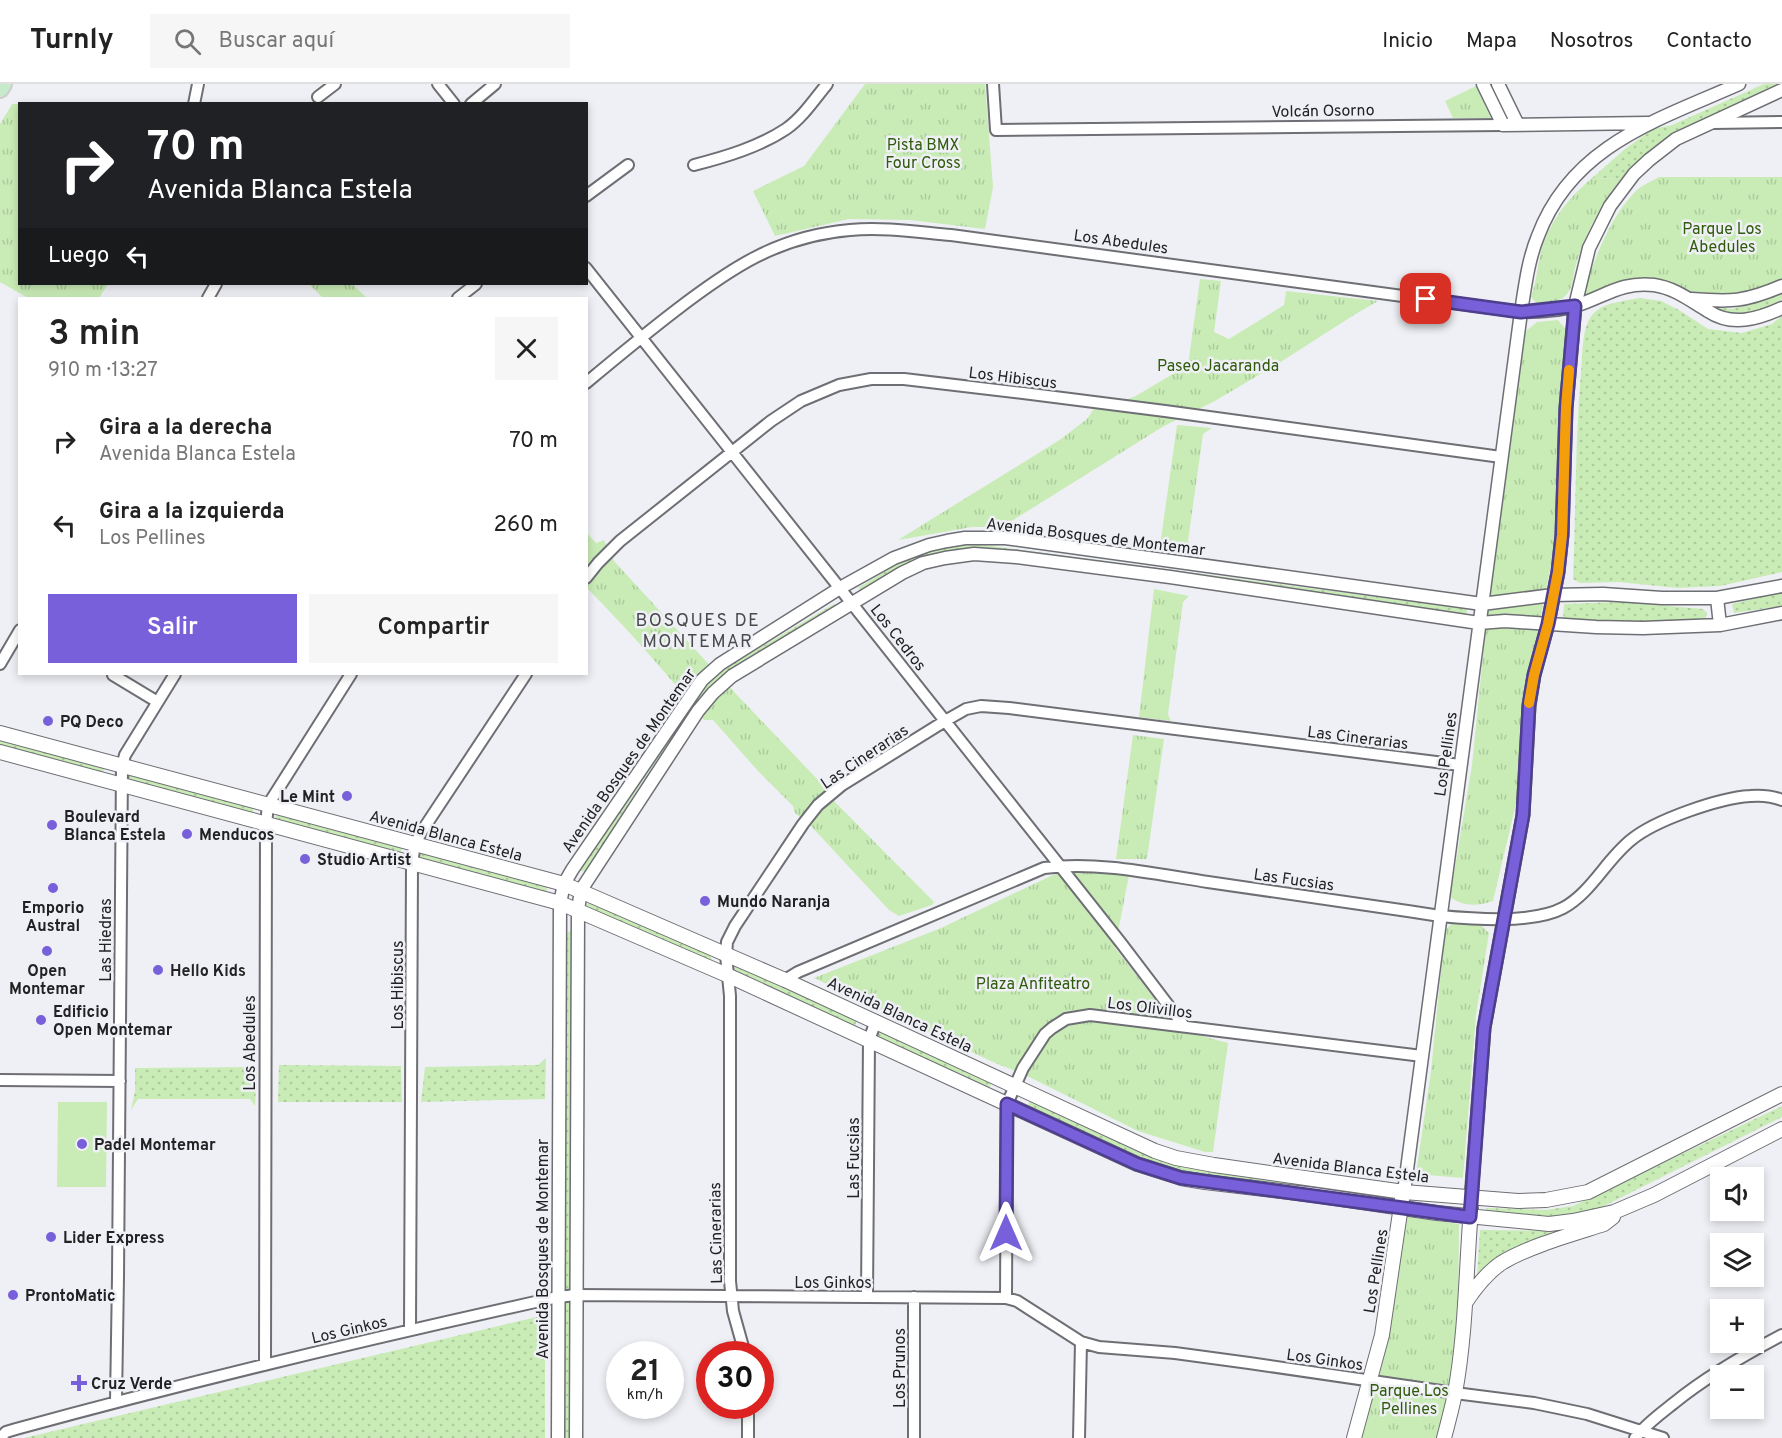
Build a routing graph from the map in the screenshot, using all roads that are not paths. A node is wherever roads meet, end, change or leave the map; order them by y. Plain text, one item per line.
1 (3, 84) edge
2 (198, 84) edge
3 (335, 84) edge
4 (438, 84) edge
5 (495, 84) edge
6 (827, 84) edge
7 (993, 84) edge
8 (1483, 84) edge
9 (1498, 84) edge
10 (1739, 84) edge
11 (0, 89) edge
12 (1782, 90) edge
13 (318, 97) dead end
14 (194, 102) edge
15 (452, 102) edge
16 (473, 102) edge
17 (1782, 122) edge
18 (1651, 123) junction
19 (1708, 123) junction
20 (1503, 125) junction
21 (1518, 125) junction
22 (628, 165) dead end
23 (694, 165) dead end
24 (588, 195) edge
25 (588, 271) edge
26 (475, 285) edge
27 (1782, 286) edge
28 (459, 297) edge
29 (1689, 299) junction
30 (1575, 306) junction
31 (1782, 308) edge
32 (1521, 312) junction
33 (641, 338) junction
34 (588, 381) edge
35 (732, 453) junction
36 (1501, 457) junction
37 (588, 576) edge
38 (1782, 586) edge
39 (840, 588) junction
40 (1553, 596) junction
41 (1717, 598) junction
42 (853, 603) junction
43 (1482, 604) junction
44 (1782, 613) edge
45 (1479, 623) junction
46 (1548, 624) junction
47 (1720, 625) junction
48 (18, 633) edge
49 (0, 664) edge
50 (113, 675) dead end
51 (173, 675) edge
52 (350, 675) edge
53 (525, 675) edge
54 (156, 701) junction
55 (945, 721) junction
56 (0, 733) edge
57 (0, 752) edge
58 (1460, 765) junction
59 (122, 766) junction
60 (120, 785) junction
61 (1782, 800) edge
62 (268, 805) junction
63 (266, 824) junction
64 (415, 844) junction
65 (412, 863) junction
66 (1060, 866) junction
67 (564, 884) junction
68 (581, 890) junction
69 (560, 903) junction
70 (578, 910) junction
71 (1440, 916) junction
72 (1503, 919) junction
73 (726, 955) junction
74 (727, 975) junction
75 (785, 980) junction
76 (876, 1021) junction
77 (1184, 1026) junction
78 (869, 1040) junction
79 (1422, 1056) junction
80 (0, 1080) edge
81 (120, 1081) junction
82 (1015, 1086) junction
83 (1782, 1094) edge
84 (1007, 1104) junction
85 (1782, 1129) edge
86 (1404, 1192) junction
87 (1471, 1198) junction
88 (1624, 1208) junction
89 (1401, 1209) junction
90 (1470, 1217) junction
91 (576, 1295) junction
92 (732, 1296) junction
93 (867, 1297) junction
94 (914, 1297) junction
95 (558, 1298) junction
96 (1006, 1298) junction
97 (1465, 1303) junction
98 (410, 1329) junction
99 (1782, 1335) edge
100 (741, 1341) edge
101 (1081, 1342) junction
102 (265, 1365) junction
103 (1369, 1380) junction
104 (1455, 1394) junction
105 (116, 1401) junction
106 (748, 1419) edge
107 (1639, 1434) edge
108 (0, 1438) edge
109 (558, 1438) edge
110 (576, 1438) edge
111 (748, 1438) edge
112 (914, 1438) edge
113 (1079, 1438) edge
114 (1354, 1438) edge
115 (1444, 1438) edge
116 (1664, 1438) edge

1 - 11 main road
2 - 14 street
3 - 13 street
4 - 15 street
5 - 16 street
6 - 23 street
7 - 20 street, Volcán Osorno
8 - 20 street
9 - 21 street
10 - 18 street, Los Pellines
12 - 19 street
17 - 19 street
18 - 21 street, Volcán Osorno
18 - 32 street, Los Pellines
19 - 30 street
20 - 21 street, Volcán Osorno
22 - 24 street
25 - 33 street, Los Cedros
26 - 28 street
27 - 29 street, Los Abedules
29 - 30 street, Los Abedules
29 - 31 street, Los Abedules
30 - 32 street, Los Abedules
30 - 40 street
32 - 33 street, Los Abedules
32 - 36 street, Los Pellines
33 - 34 street, Los Abedules
33 - 35 street, Los Cedros
35 - 36 street, Los Hibiscus
35 - 37 street, Los Hibiscus
35 - 39 street, Los Cedros
36 - 43 street, Los Pellines
38 - 41 street, Avenida Bosques de Montemar
39 - 42 street, Los Cedros
39 - 43 street, Avenida Bosques de Montemar
39 - 67 street, Avenida Bosques de Montemar
40 - 41 street, Avenida Bosques de Montemar
40 - 43 street, Avenida Bosques de Montemar
40 - 46 street
41 - 47 street
42 - 45 street, Avenida Bosques de Montemar
42 - 55 street, Los Cedros
42 - 68 street, Avenida Bosques de Montemar
43 - 45 street, Los Pellines
44 - 47 street, Avenida Bosques de Montemar
45 - 46 street, Avenida Bosques de Montemar
45 - 58 street, Los Pellines
46 - 47 street, Avenida Bosques de Montemar
46 - 72 street
48 - 49 street
50 - 54 street
51 - 54 street, Las Hiedras
52 - 62 street, Los Abedules
53 - 64 street, Los Hibiscus
54 - 59 street, Las Hiedras
55 - 58 street, Las Cinerarias
55 - 66 street, Los Cedros
55 - 73 street, Las Cinerarias
56 - 59 main road, Avenida Blanca Estela
57 - 60 main road, Avenida Blanca Estela
58 - 71 street, Los Pellines
59 - 60 street, Las Hiedras
59 - 62 main road, Avenida Blanca Estela
60 - 63 main road, Avenida Blanca Estela
60 - 81 street, Las Hiedras
61 - 72 street, Las Fucsias
62 - 63 street, Los Abedules
62 - 64 main road, Avenida Blanca Estela
63 - 65 main road, Avenida Blanca Estela
63 - 102 street, Los Abedules
64 - 65 street, Los Hibiscus
64 - 67 main road, Avenida Blanca Estela
65 - 69 main road, Avenida Blanca Estela
65 - 98 street, Los Hibiscus
66 - 71 street, Las Fucsias
66 - 75 street, Las Fucsias
66 - 77 street, Los Cedros
67 - 68 main road, Avenida Blanca Estela
67 - 69 street, Avenida Bosques de Montemar
68 - 70 street, Avenida Bosques de Montemar
68 - 73 main road, Avenida Blanca Estela
69 - 70 main road, Avenida Blanca Estela
69 - 95 street, Avenida Bosques de Montemar
70 - 74 main road, Avenida Blanca Estela
70 - 91 street, Avenida Bosques de Montemar
71 - 72 street, Las Fucsias
71 - 79 street, Los Pellines
72 - 87 street
73 - 74 street, Las Cinerarias
73 - 75 main road, Avenida Blanca Estela
74 - 78 main road, Avenida Blanca Estela
74 - 92 street, Las Cinerarias
75 - 76 main road, Avenida Blanca Estela
76 - 78 street, Las Fucsias
76 - 82 main road, Avenida Blanca Estela
77 - 79 street, Los Olivillos
77 - 82 street, Los Olivillos
78 - 84 main road, Avenida Blanca Estela
78 - 93 street, Las Fucsias
79 - 86 street, Los Pellines
80 - 81 street
81 - 105 street, Las Hiedras
82 - 84 street, Los Olivillos
82 - 86 main road, Avenida Blanca Estela
83 - 87 main road, Avenida Blanca Estela
84 - 89 main road, Avenida Blanca Estela
84 - 96 street, Los Olivillos
85 - 88 main road, Avenida Blanca Estela
86 - 87 main road, Avenida Blanca Estela
86 - 89 main road, Los Pellines
87 - 90 main road
88 - 90 main road, Avenida Blanca Estela
88 - 97 main road
89 - 90 main road, Avenida Blanca Estela
89 - 103 main road, Los Pellines
90 - 97 main road
91 - 92 street, Los Ginkos
91 - 95 street, Los Ginkos
91 - 110 street, Avenida Bosques de Montemar
92 - 93 street, Los Ginkos
92 - 100 street, Las Cinerarias
93 - 94 street, Los Ginkos
94 - 96 street, Los Ginkos
94 - 112 street, Los Prunos
95 - 98 street, Los Ginkos
95 - 109 street, Avenida Bosques de Montemar
96 - 101 street, Los Ginkos
97 - 104 main road
98 - 102 street, Los Ginkos
99 - 107 street
101 - 103 street, Los Ginkos
101 - 113 street
102 - 105 street, Los Ginkos
103 - 104 street, Los Ginkos
103 - 114 main road, Los Pellines
104 - 107 street, Los Ginkos
104 - 115 main road
105 - 108 street, Los Ginkos
106 - 111 street
107 - 116 street, Los Ginkos

